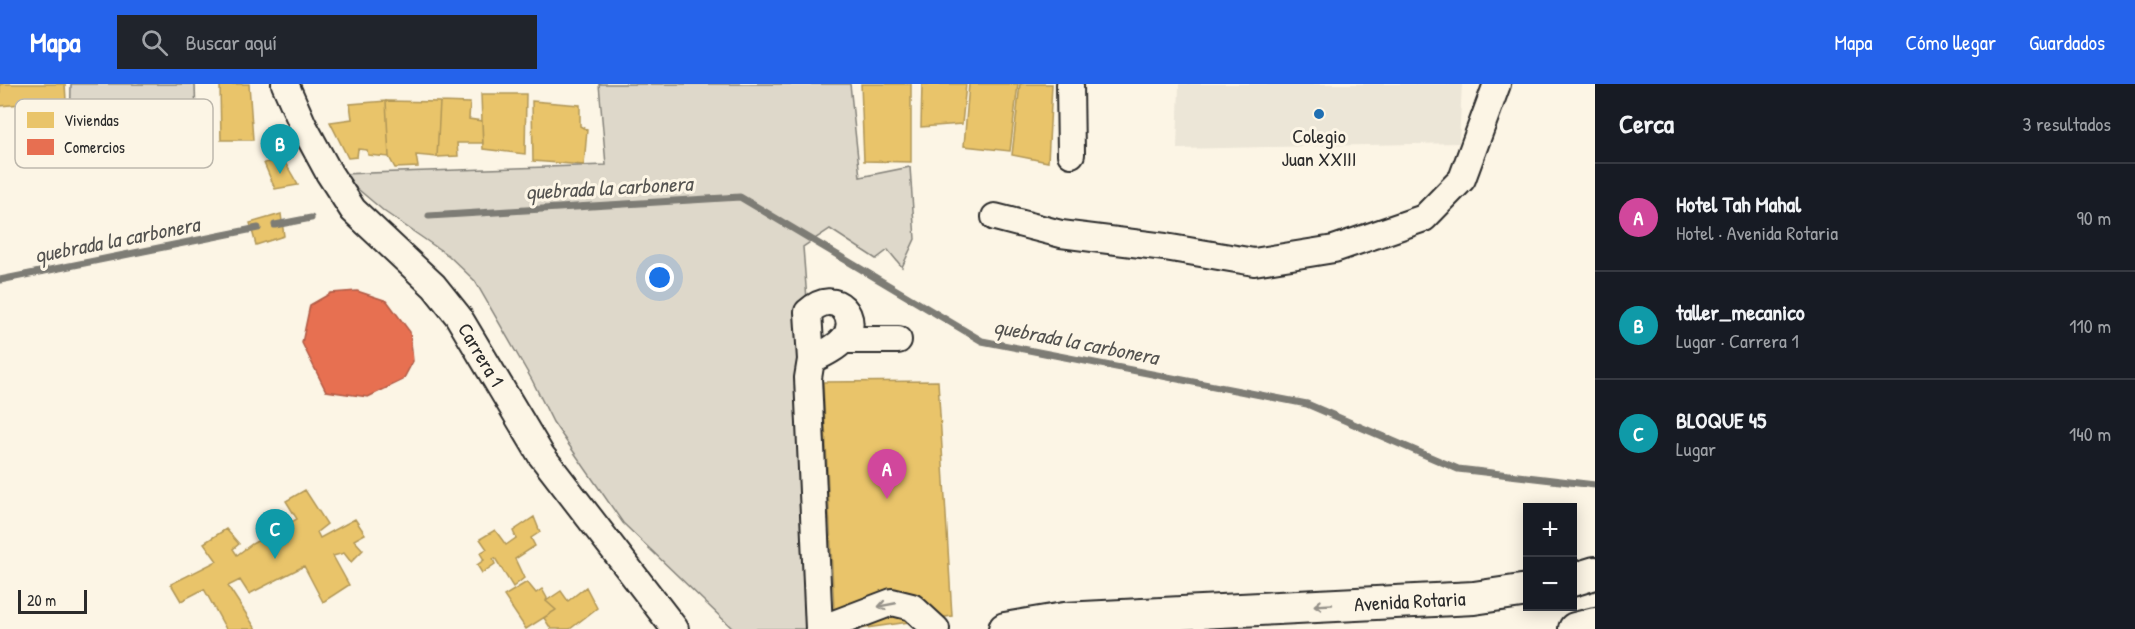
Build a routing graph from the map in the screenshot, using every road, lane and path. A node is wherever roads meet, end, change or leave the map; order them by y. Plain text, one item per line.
1 (285, 84) edge
2 (1070, 84) edge
3 (1497, 84) edge
4 (1071, 154) dead end
5 (995, 217) dead end
6 (843, 340) junction
7 (898, 340) dead end
8 (811, 360) junction
9 (1595, 573) edge
10 (1577, 578) edge
11 (1523, 591) edge
12 (1595, 624) edge
13 (675, 629) edge
14 (820, 629) edge
15 (936, 629) edge
16 (1005, 629) edge
17 (1575, 629) edge

1 - 13 street, Carrera 1
2 - 4 street
3 - 5 street
6 - 7 street
6 - 8 street
6 - 8 street
8 - 14 street
9 - 10 main road
11 -> 16 main road, Avenida Rotaria
12 - 17 main road
15 -> 14 street

